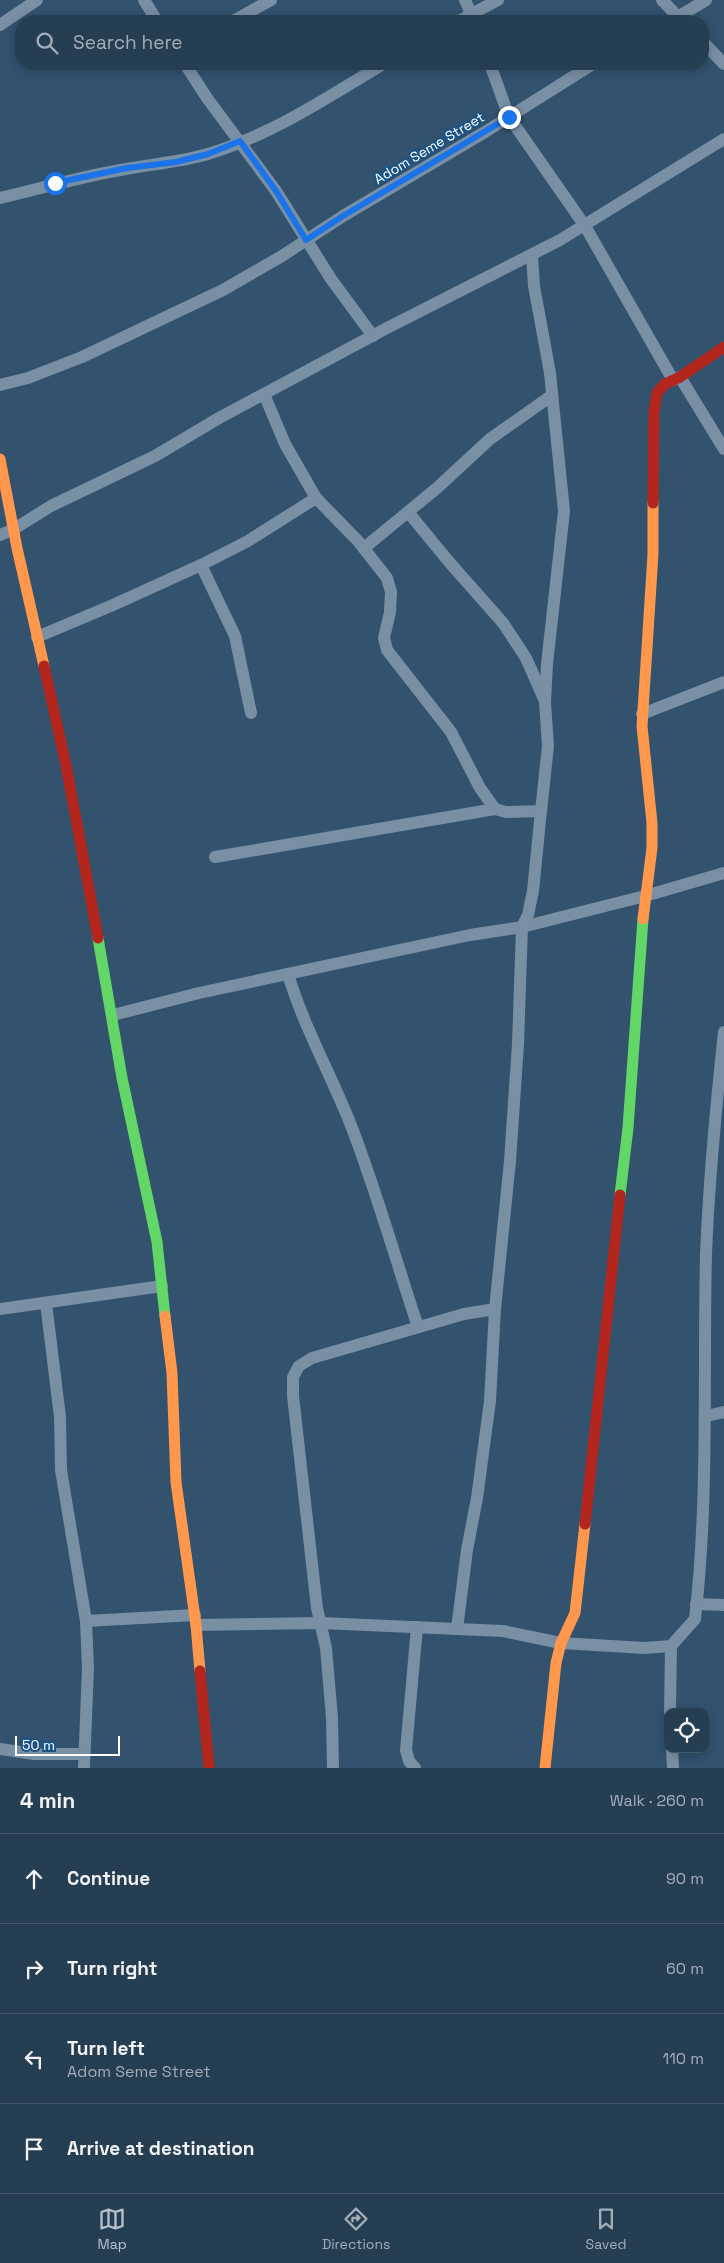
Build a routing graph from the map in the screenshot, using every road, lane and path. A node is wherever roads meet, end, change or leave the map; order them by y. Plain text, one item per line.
1 (37, 0) edge
2 (144, 0) edge
3 (271, 0) edge
4 (465, 0) edge
5 (498, 0) edge
6 (662, 0) edge
7 (706, 0) edge
8 (153, 15) edge
9 (244, 15) edge
10 (472, 15) edge
11 (477, 15) edge
12 (673, 15) edge
13 (684, 15) edge
14 (0, 25) edge
15 (709, 48) edge
16 (724, 64) edge
17 (189, 70) edge
18 (373, 70) edge
19 (492, 70) edge
20 (583, 70) edge
21 (509, 117) junction
22 (724, 138) edge
23 (240, 141) junction
24 (0, 198) edge
25 (585, 226) junction
26 (306, 240) junction
27 (532, 255) junction
28 (373, 336) junction
29 (724, 346) edge
30 (677, 378) junction
31 (0, 384) edge
32 (264, 394) junction
33 (551, 396) junction
34 (724, 448) edge
35 (0, 459) edge
36 (316, 498) junction
37 (408, 512) junction
38 (14, 529) junction
39 (0, 535) edge
40 (364, 548) junction
41 (201, 565) junction
42 (36, 637) junction
43 (724, 682) edge
44 (545, 702) junction
45 (251, 713) dead end
46 (642, 714) junction
47 (495, 809) junction
48 (541, 811) junction
49 (215, 857) dead end
50 (724, 873) edge
51 (645, 896) junction
52 (522, 927) junction
53 (288, 974) junction
54 (113, 1015) junction
55 (724, 1032) edge
56 (162, 1286) junction
57 (46, 1303) junction
58 (0, 1309) edge
59 (495, 1309) junction
60 (418, 1327) junction
61 (724, 1412) edge
62 (706, 1416) junction
63 (696, 1604) junction
64 (724, 1605) edge
65 (196, 1620) junction
66 (86, 1621) junction
67 (321, 1623) junction
68 (417, 1627) junction
69 (457, 1629) junction
70 (561, 1642) junction
71 (671, 1646) junction
72 (670, 1708) edge
73 (0, 1749) edge
74 (672, 1753) edge
75 (84, 1754) junction
76 (84, 1768) edge
77 (209, 1768) edge
78 (333, 1768) edge
79 (415, 1768) edge
80 (545, 1768) edge
81 (672, 1768) edge

1 - 14 street
2 - 8 street
3 - 9 street
4 - 10 street
5 - 11 street
6 - 12 street
7 - 13 street
15 - 16 street
17 - 23 street
18 - 23 street
19 - 21 street
20 - 21 street, Adom Seme Street
21 - 25 street
21 - 26 street, Adom Seme Street
22 - 25 street
23 - 24 street
23 - 26 street
25 - 27 street
25 - 30 street
26 - 28 street
26 - 31 street, Adom Seme Street
27 - 28 street
27 - 33 street
28 - 32 street
29 - 30 street
30 - 34 street
30 - 46 street
32 - 36 street
32 - 38 street
33 - 37 street
33 - 44 street
35 - 38 street
36 - 40 street
36 - 41 street
37 - 40 street
37 - 44 street
38 - 39 street
38 - 42 street
40 - 47 street
41 - 42 street
41 - 45 street
42 - 54 street
43 - 46 street
44 - 48 street
46 - 51 street
47 - 48 street
47 - 49 street
48 - 52 street
50 - 51 street
51 - 52 street
51 - 70 street
52 - 53 street
52 - 59 street
53 - 54 street
53 - 60 street
54 - 56 street
55 - 62 street
56 - 57 street
56 - 65 street
57 - 58 street
57 - 66 street
59 - 60 street
59 - 69 street
60 - 67 street
61 - 62 street
62 - 63 street
63 - 64 street
63 - 71 street
65 - 66 street
65 - 67 street
65 - 77 street
66 - 75 street
67 - 68 street
67 - 78 street
68 - 69 street
68 - 79 street
69 - 70 street
70 - 71 street
70 - 80 street
71 - 72 street
73 - 75 street
74 - 81 street
75 - 76 street

